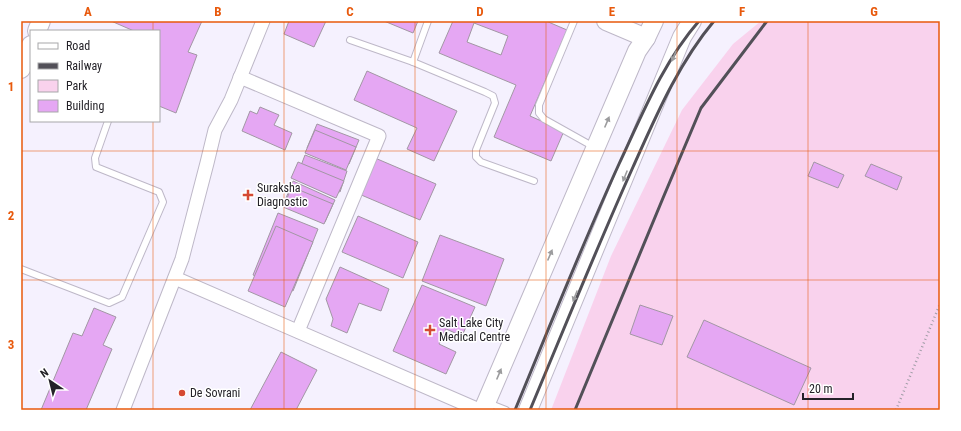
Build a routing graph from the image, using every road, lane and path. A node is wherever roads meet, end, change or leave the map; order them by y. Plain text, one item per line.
1 (263, 21) edge
2 (428, 21) edge
3 (574, 21) edge
4 (606, 21) edge
5 (654, 21) edge
6 (692, 21) edge
7 (646, 38) junction
8 (350, 40) dead end
9 (30, 48) edge
10 (413, 62) junction
11 (21, 69) edge
12 (240, 77) junction
13 (108, 122) edge
14 (596, 148) junction
15 (534, 181) dead end
16 (21, 268) edge
17 (175, 278) junction
18 (940, 304) edge
19 (298, 331) junction
20 (483, 408) edge
21 (124, 410) edge
22 (506, 410) edge
23 (528, 410) edge
24 (896, 410) edge

1 - 12 street
2 - 10 lane
3 - 14 lane
4 - 7 main road
5 - 7 main road
6 -> 23 main road
14 -> 7 main road
8 - 10 lane
9 - 11 main road
10 - 15 lane
12 - 17 street
12 - 19 street
13 - 16 lane
20 -> 14 main road
17 - 19 street
17 - 21 street
18 - 24 path
19 - 20 street
20 - 22 lane

